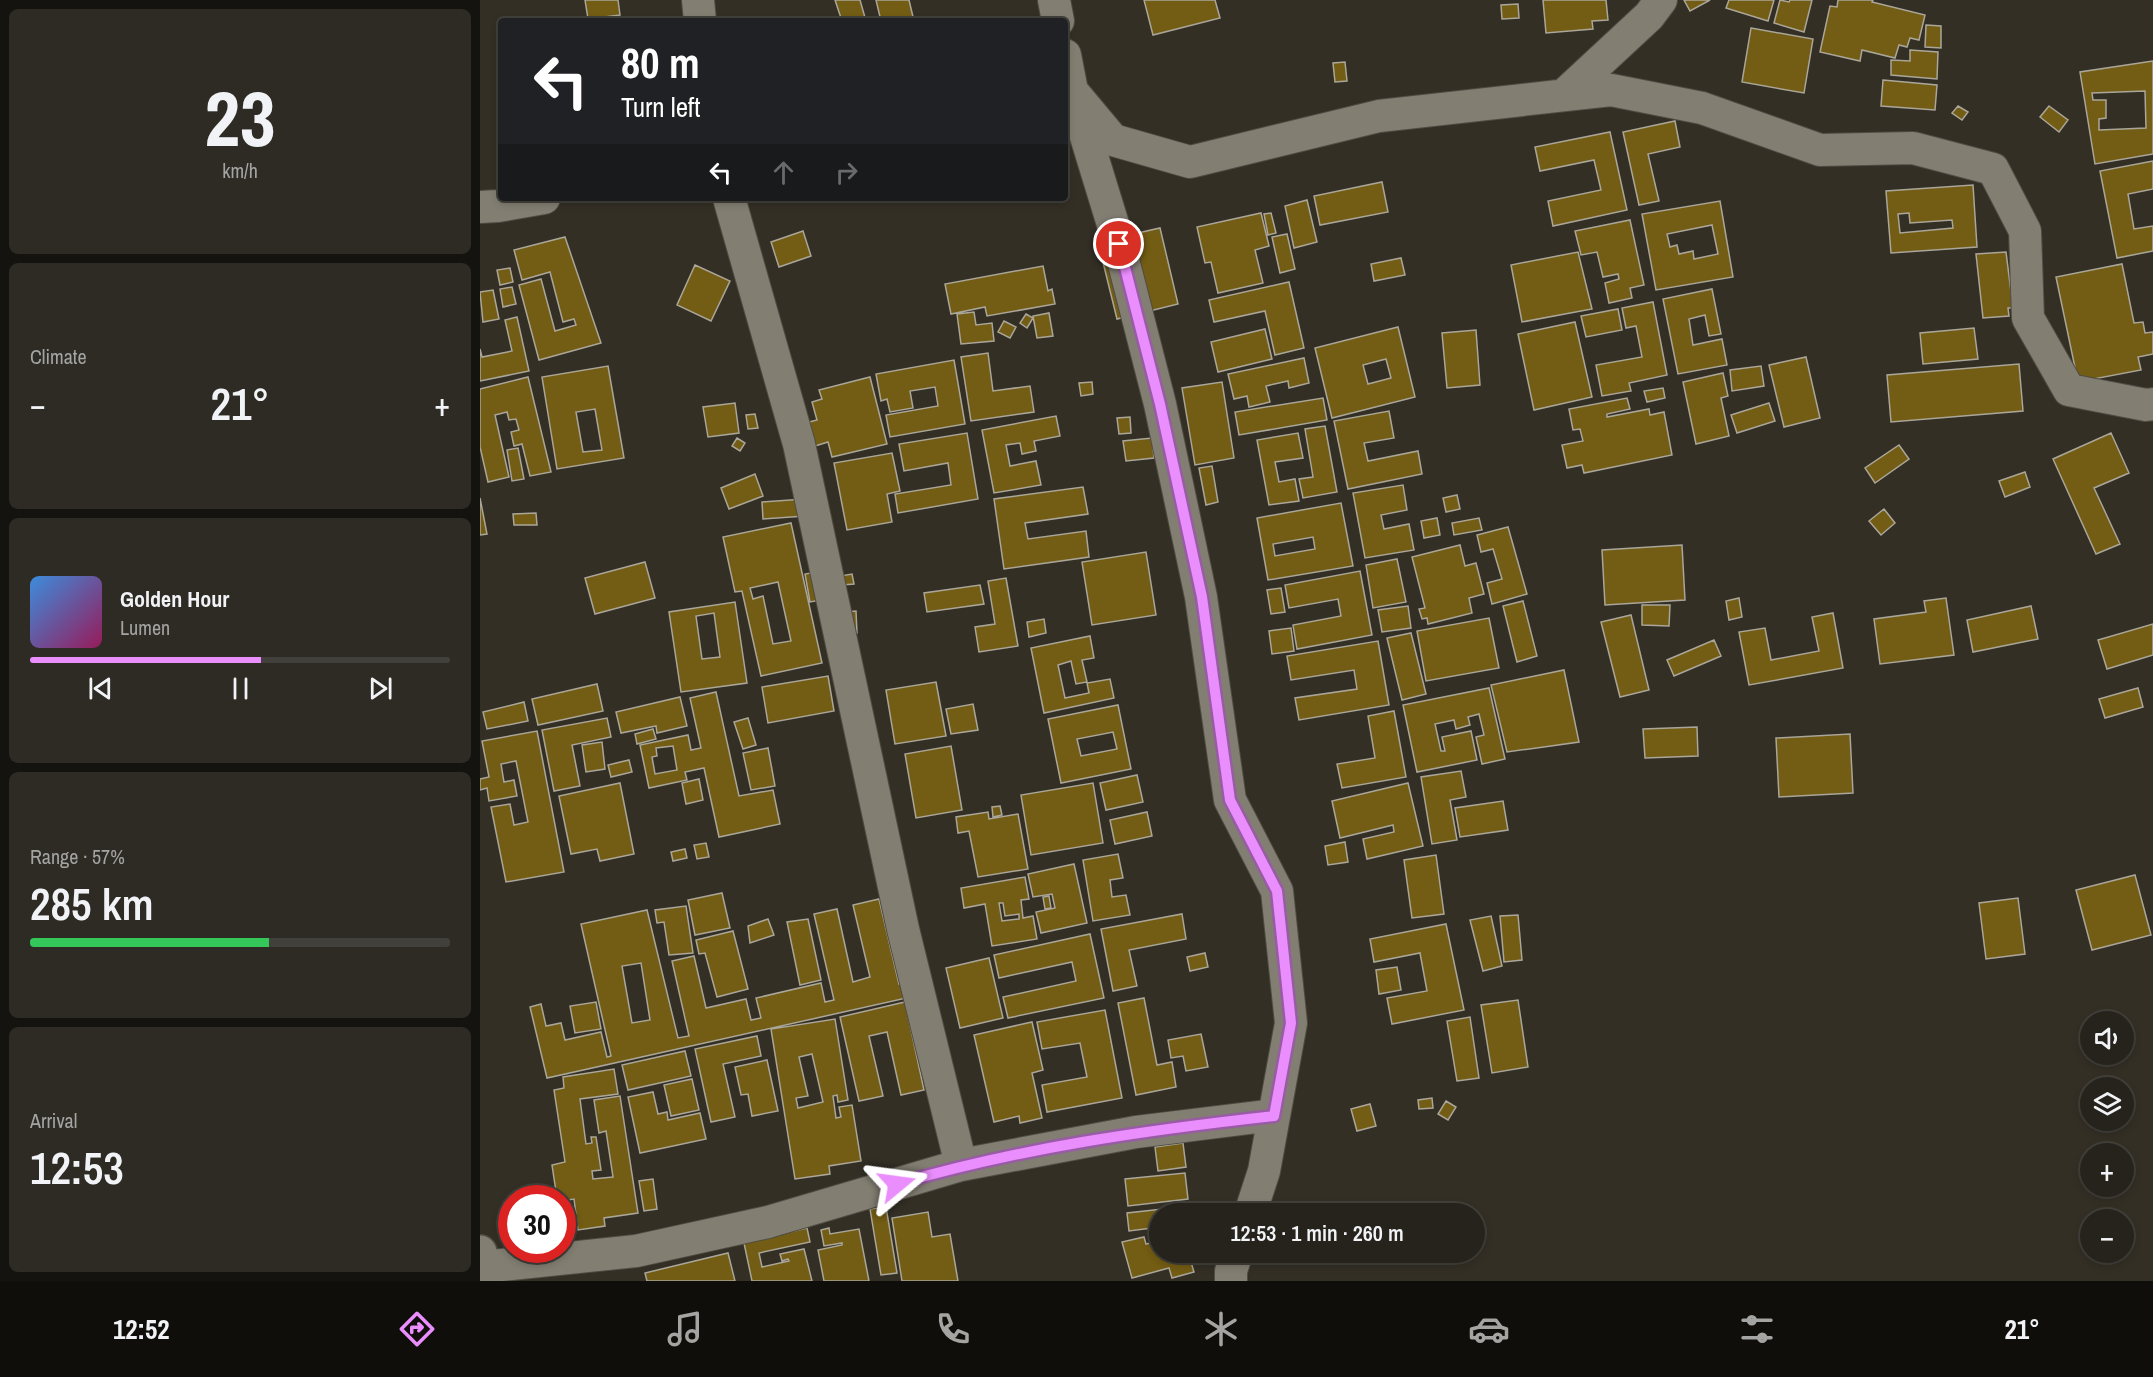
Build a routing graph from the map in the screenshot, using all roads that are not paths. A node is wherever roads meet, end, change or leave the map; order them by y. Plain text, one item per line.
1 (698, 0) edge
2 (1054, 0) edge
3 (1661, 0) edge
4 (700, 18) edge
5 (1057, 18) edge
6 (1069, 92) edge
7 (1564, 94) junction
8 (523, 201) edge
9 (730, 201) edge
10 (480, 207) edge
11 (2153, 404) edge
12 (1274, 1116) junction
13 (961, 1166) junction
14 (1254, 1203) edge
15 (1233, 1263) edge
16 (483, 1267) edge
17 (1231, 1281) edge

1 - 4 street
2 - 5 street
3 - 7 street
6 - 7 street
6 - 12 street
7 - 11 street
8 - 10 street
9 - 13 street
12 - 13 street
12 - 14 street
13 - 16 street
15 - 17 street

